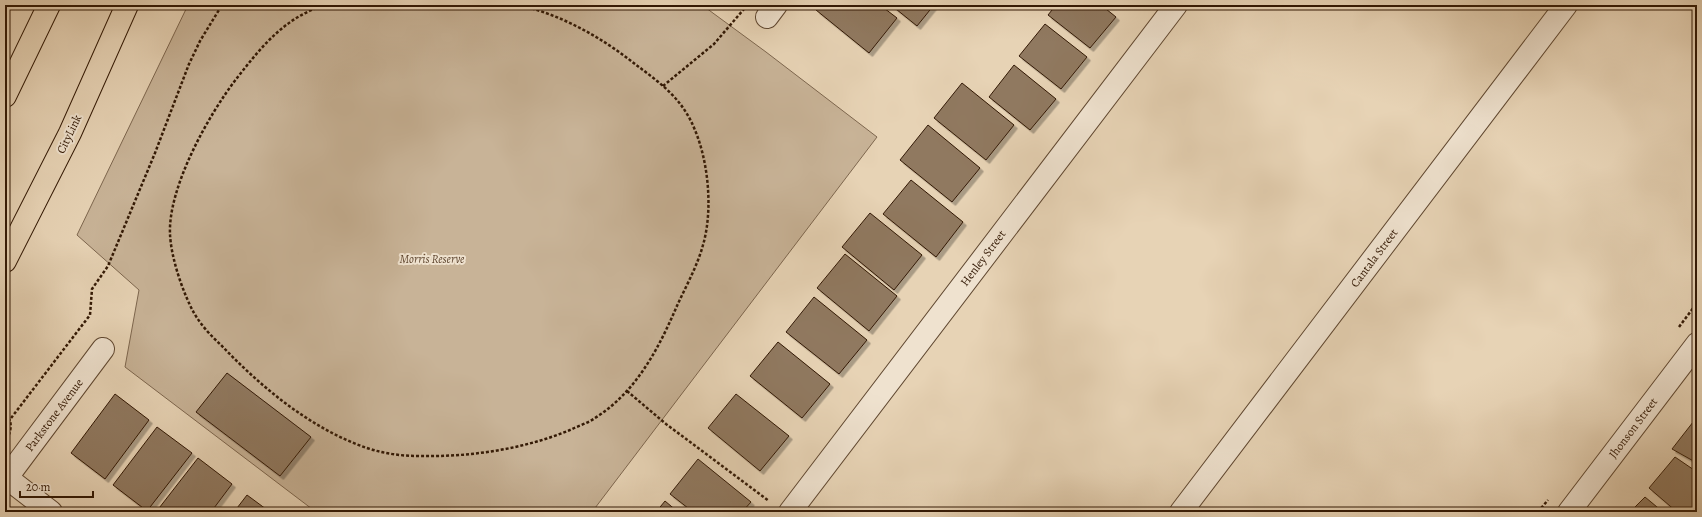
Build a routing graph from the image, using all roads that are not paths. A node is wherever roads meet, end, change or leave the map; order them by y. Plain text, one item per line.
1 (49, 5) edge
2 (127, 5) edge
3 (1176, 5) edge
4 (1566, 5) edge
5 (5, 96) edge
6 (5, 261) edge
7 (1697, 344) edge
8 (103, 349) dead end
9 (6, 479) edge
10 (51, 512) edge
11 (790, 512) edge
12 (1181, 512) edge
13 (1569, 512) edge

1 - 5 highway
2 - 6 highway, CityLink
3 - 11 street, Henley Street
4 - 12 street, Cantala Street
7 - 13 street, Jhonson Street
8 - 9 street, Parkstone Avenue
9 - 10 street

